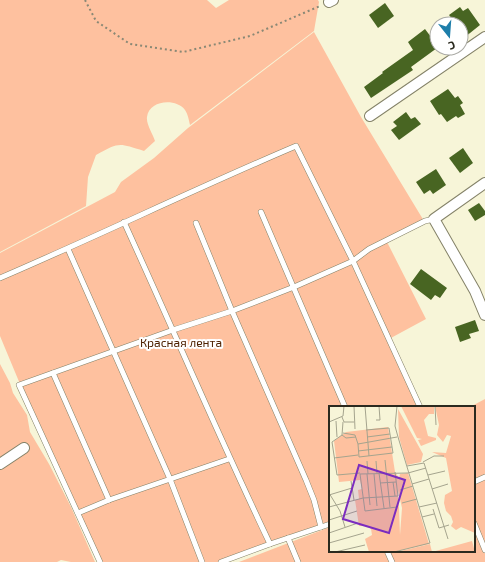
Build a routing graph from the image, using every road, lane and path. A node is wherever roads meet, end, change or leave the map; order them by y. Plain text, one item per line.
1 (85, 0) edge
2 (331, 1) edge
3 (485, 37) edge
4 (370, 116) dead end
5 (485, 183) edge
6 (260, 212) dead end
7 (434, 219) junction
8 (124, 222) junction
9 (196, 223) dead end
10 (68, 249) junction
11 (353, 261) junction
12 (0, 278) edge
13 (294, 287) junction
14 (232, 311) junction
15 (485, 315) edge
16 (173, 330) junction
17 (113, 352) junction
18 (53, 373) junction
19 (345, 406) edge
20 (420, 406) edge
21 (24, 448) dead end
22 (229, 459) junction
23 (0, 464) edge
24 (485, 477) edge
25 (170, 479) junction
26 (475, 482) edge
27 (109, 500) junction
28 (78, 513) junction
29 (329, 524) edge
30 (475, 525) edge
31 (320, 527) junction
32 (288, 538) junction
33 (270, 544) junction
34 (485, 550) edge
35 (387, 552) edge
36 (100, 562) edge
37 (202, 562) edge
38 (221, 562) edge
39 (298, 562) edge
40 (392, 562) edge

1 - 2 path
3 - 4 street
5 - 7 street
6 - 13 lane
7 - 11 lane
7 - 15 street
8 - 10 lane
8 - 11 lane
8 - 16 lane
9 - 14 lane
10 - 12 lane
10 - 17 lane
11 - 13 lane
11 - 20 lane
13 - 14 lane
13 - 19 lane
14 - 16 lane
14 - 31 lane
16 - 17 lane
16 - 22 lane
17 - 18 lane
17 - 25 lane
18 - 27 lane
18 - 28 lane
21 - 23 street
22 - 25 lane
22 - 33 lane
24 - 26 lane
25 - 27 lane
25 - 37 lane
27 - 28 lane
28 - 36 lane
29 - 31 lane
30 - 34 lane
31 - 32 lane
32 - 33 lane
32 - 39 lane
33 - 38 lane
35 - 40 lane

